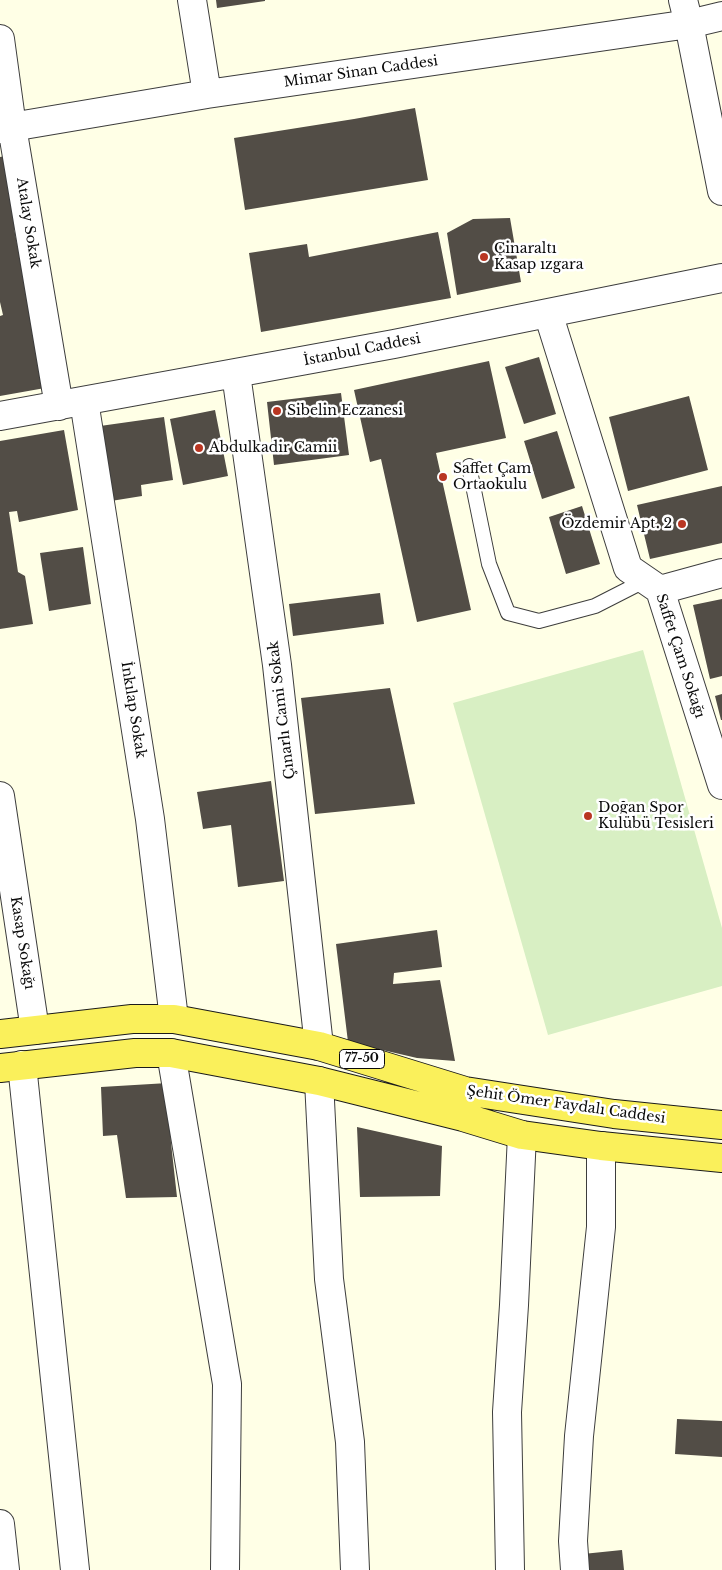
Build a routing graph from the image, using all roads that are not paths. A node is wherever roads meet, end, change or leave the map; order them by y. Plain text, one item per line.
1 (192, 0) edge
2 (686, 12) edge
3 (722, 16) edge
4 (0, 39) edge
5 (207, 94) junction
6 (6, 128) edge
7 (722, 190) edge
8 (722, 278) edge
9 (548, 313) junction
10 (236, 374) junction
11 (72, 404) junction
12 (0, 416) edge
13 (468, 466) dead end
14 (722, 573) edge
15 (653, 585) junction
16 (722, 784) edge
17 (0, 796) edge
18 (174, 1019) junction
19 (35, 1030) junction
20 (0, 1034) edge
21 (319, 1046) junction
22 (170, 1053) junction
23 (11, 1066) edge
24 (319, 1081) junction
25 (722, 1125) edge
26 (522, 1135) junction
27 (601, 1146) junction
28 (722, 1158) edge
29 (0, 1524) edge
30 (5, 1570) edge
31 (75, 1570) edge
32 (225, 1570) edge
33 (355, 1570) edge
34 (510, 1570) edge
35 (575, 1570) edge

1 - 5 street
2 - 3 street, Mimar Sinan Caddesi
2 - 5 street, Mimar Sinan Caddesi
2 - 7 street
4 - 6 street, Atalay Sokak
5 - 6 street, Mimar Sinan Caddesi
6 - 11 street, Atalay Sokak
8 - 9 street, İstanbul Caddesi
9 - 10 street, İstanbul Caddesi
9 - 15 street, Saffet Çam Sokağı
10 - 11 street, İstanbul Caddesi
10 - 21 street, Çınarlı Cami Sokak
11 - 12 street, İstanbul Caddesi
11 - 18 street, İnkılap Sokak
13 - 15 lane
14 - 15 street
15 - 16 street, Saffet Çam Sokağı
17 - 19 street, Kasap Sokağı
18 - 19 main road, Şehit Ömer Faydalı Caddesi / 77-50
18 - 21 main road, Şehit Ömer Faydalı Caddesi / 77-50
19 - 20 main road, Şehit Ömer Faydalı Caddesi / 77-50
21 - 25 main road, Şehit Ömer Faydalı Caddesi / 77-50
22 - 23 main road, Şehit Ömer Faydalı Caddesi / 77-50
22 - 24 main road, Şehit Ömer Faydalı Caddesi / 77-50
22 - 32 street
23 - 31 street
24 - 26 main road, Şehit Ömer Faydalı Caddesi / 77-50
24 - 33 street
26 - 27 main road, Şehit Ömer Faydalı Caddesi / 77-50
26 - 34 street
27 - 28 main road, Şehit Ömer Faydalı Caddesi / 77-50
27 - 35 street
29 - 30 street

